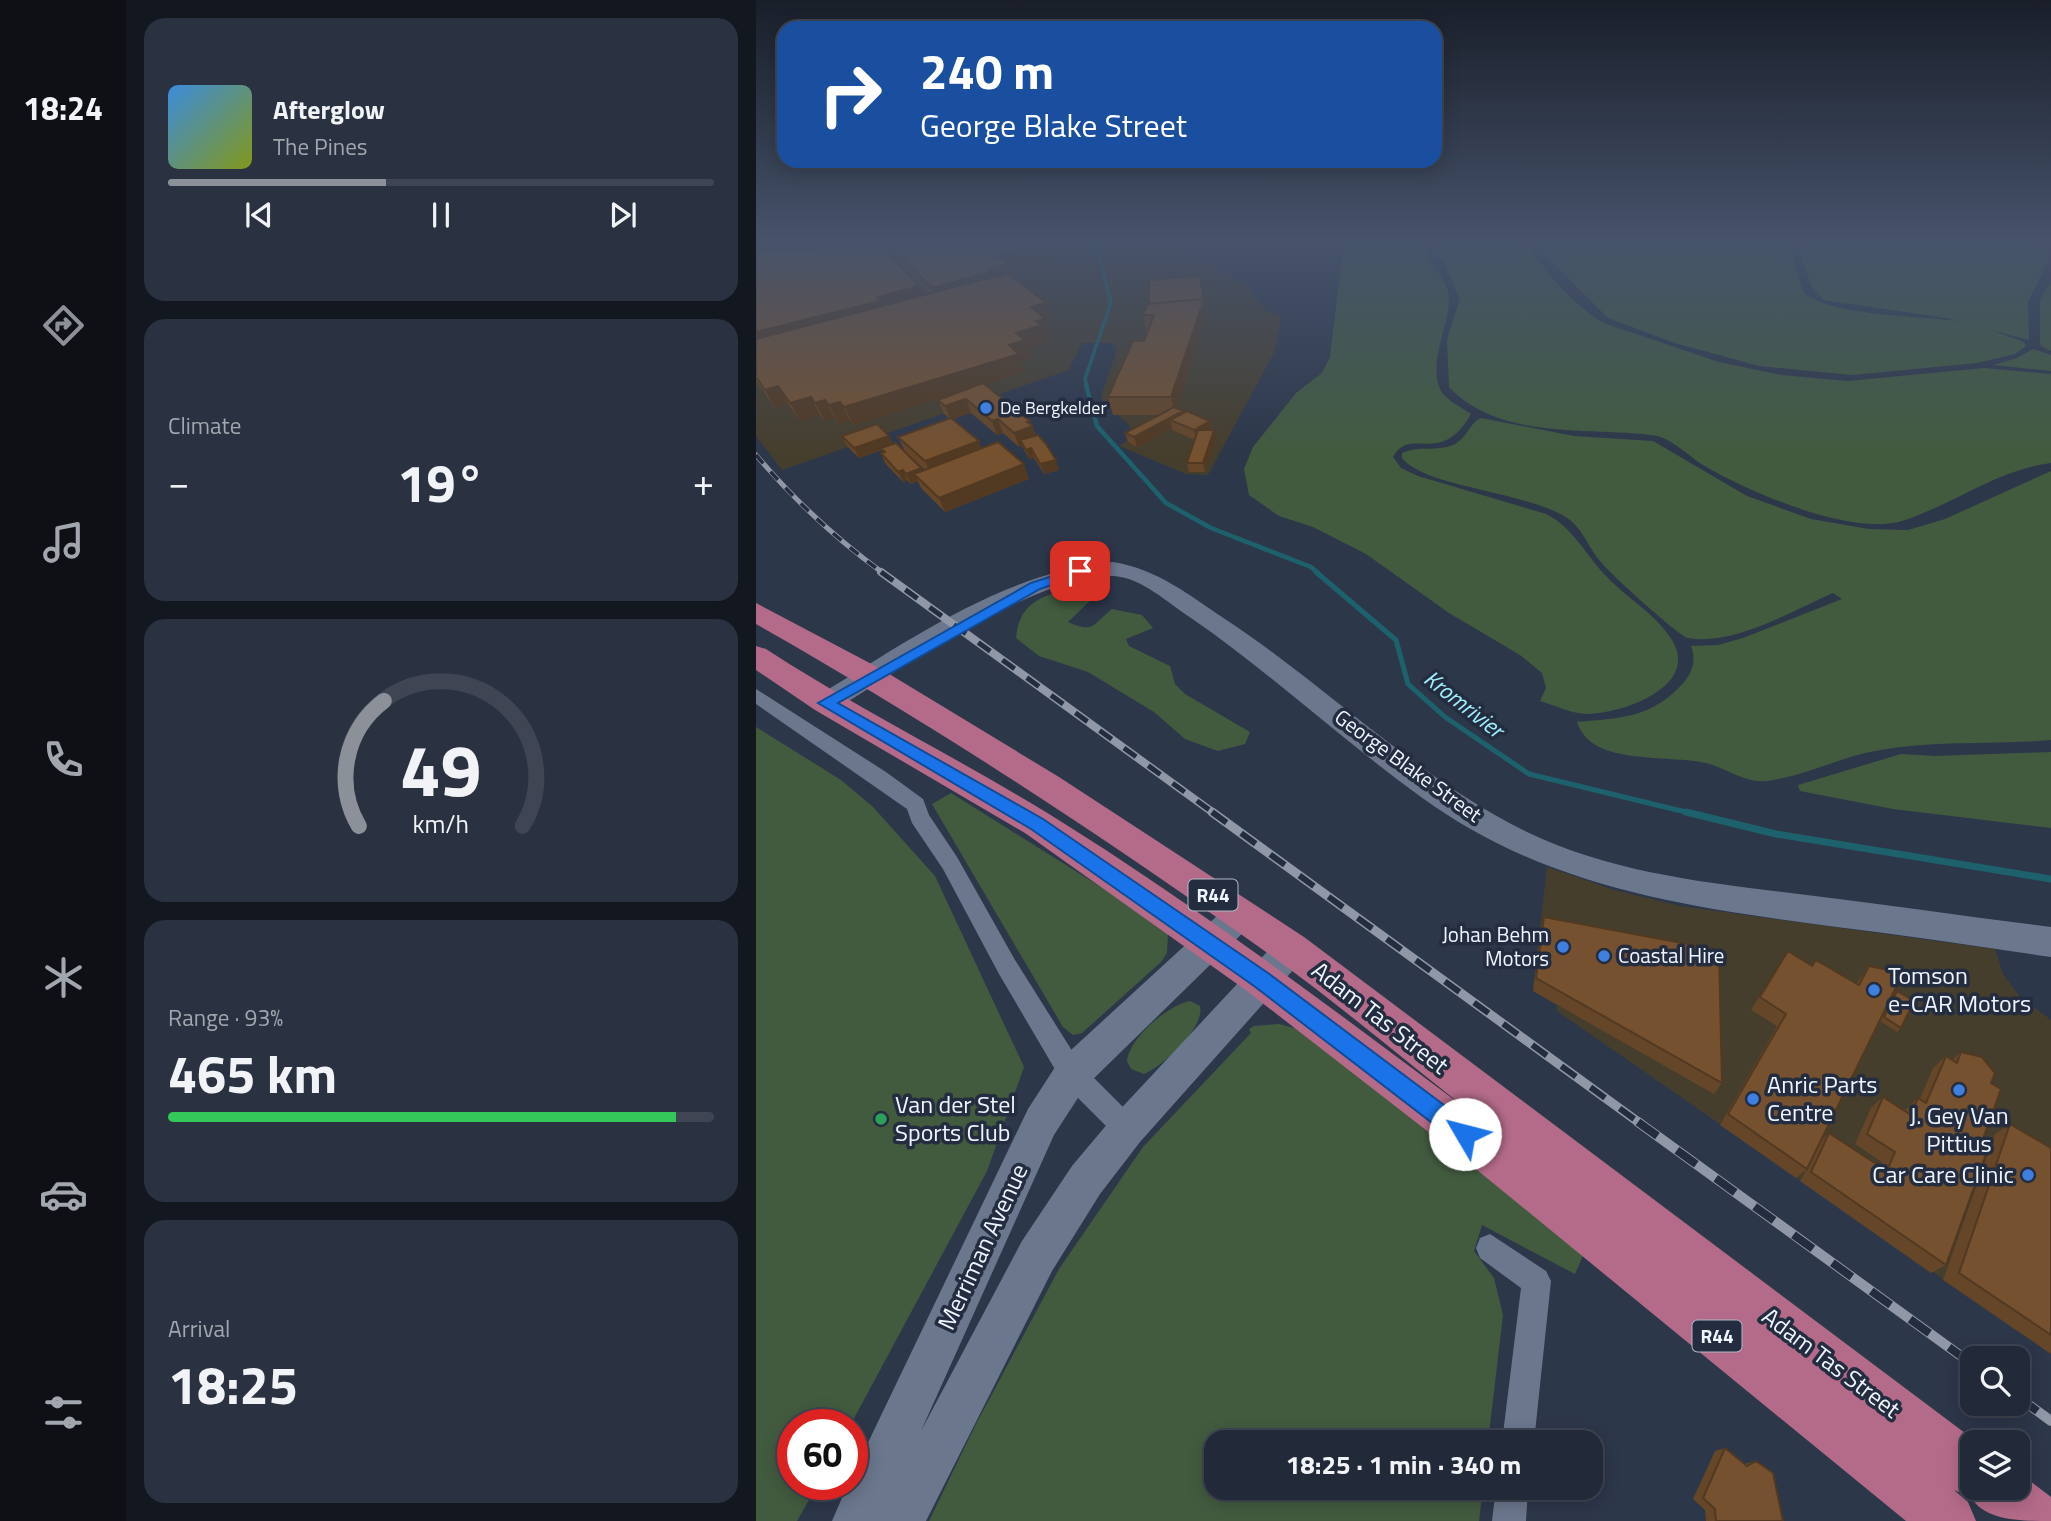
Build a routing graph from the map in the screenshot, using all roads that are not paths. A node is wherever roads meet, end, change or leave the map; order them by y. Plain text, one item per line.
1 (756, 612) edge
2 (756, 656) edge
3 (871, 676) junction
4 (756, 695) edge
5 (826, 703) junction
6 (1241, 914) junction
7 (2051, 942) edge
8 (1209, 945) junction
9 (1276, 964) junction
10 (1072, 1074) junction
11 (1127, 1129) junction
12 (1490, 1248) dead end
13 (1519, 1430) edge
14 (1960, 1462) edge
15 (1512, 1500) edge
16 (2010, 1500) edge
17 (856, 1521) edge
18 (900, 1521) edge
19 (1509, 1521) edge
20 (1949, 1521) edge
21 (2038, 1521) edge

1 - 3 main road, Adam Tas Street / R44
2 - 5 main road, Adam Tas Street / R44
3 - 5 street, George Blake Street
3 - 6 main road, Adam Tas Street / R44
3 - 7 street, George Blake Street
4 - 10 street
5 - 8 main road, Adam Tas Street / R44
6 - 8 street, Merriman Avenue
6 - 9 main road, Adam Tas Street / R44
8 - 9 main road, Adam Tas Street / R44
8 - 10 street, Merriman Avenue
9 - 11 street
9 - 14 main road, Adam Tas Street / R44
9 - 20 main road, Adam Tas Street / R44
10 - 11 street
10 - 17 street, Merriman Avenue
11 - 18 street
12 - 13 street
15 - 19 street
16 - 21 main road

